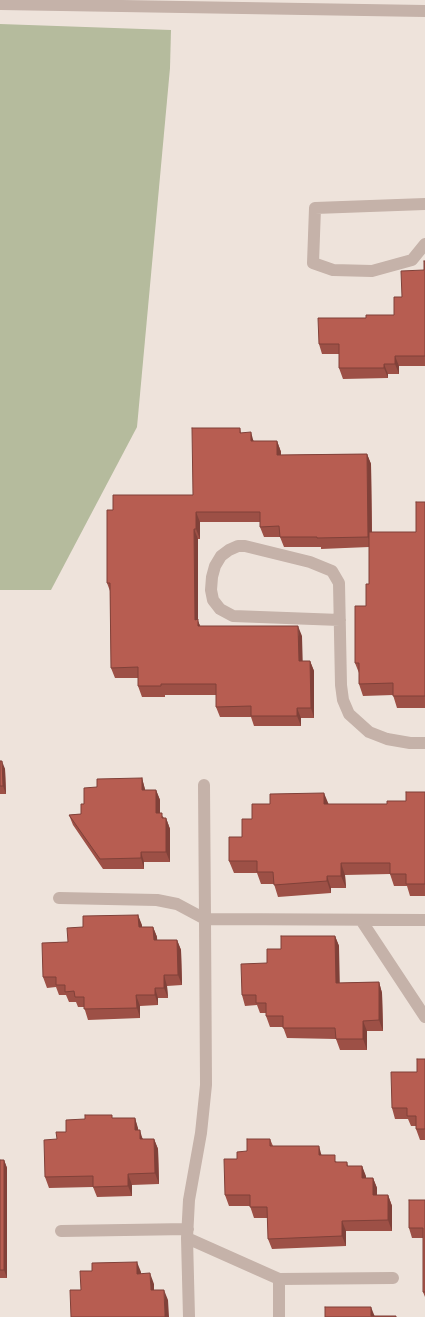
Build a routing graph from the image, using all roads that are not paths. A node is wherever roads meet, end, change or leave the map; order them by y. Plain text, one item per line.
1 (227, 3) edge
2 (0, 4) edge
3 (425, 11) edge
4 (425, 204) edge
5 (425, 244) edge
6 (340, 620) junction
7 (425, 743) edge
8 (204, 785) dead end
9 (59, 898) dead end
10 (205, 919) junction
11 (361, 920) junction
12 (425, 920) edge
13 (425, 1017) edge
14 (61, 1231) dead end
15 (188, 1234) junction
16 (393, 1278) dead end
17 (279, 1279) junction
18 (189, 1317) edge
19 (279, 1317) edge

1 - 2 street
1 - 3 street
4 - 5 street
6 - 6 street
6 - 7 street
8 - 10 street
9 - 10 street
10 - 11 street
10 - 15 street
11 - 12 street
11 - 13 street
14 - 15 street
15 - 17 street
15 - 18 street
16 - 17 street
17 - 19 street

